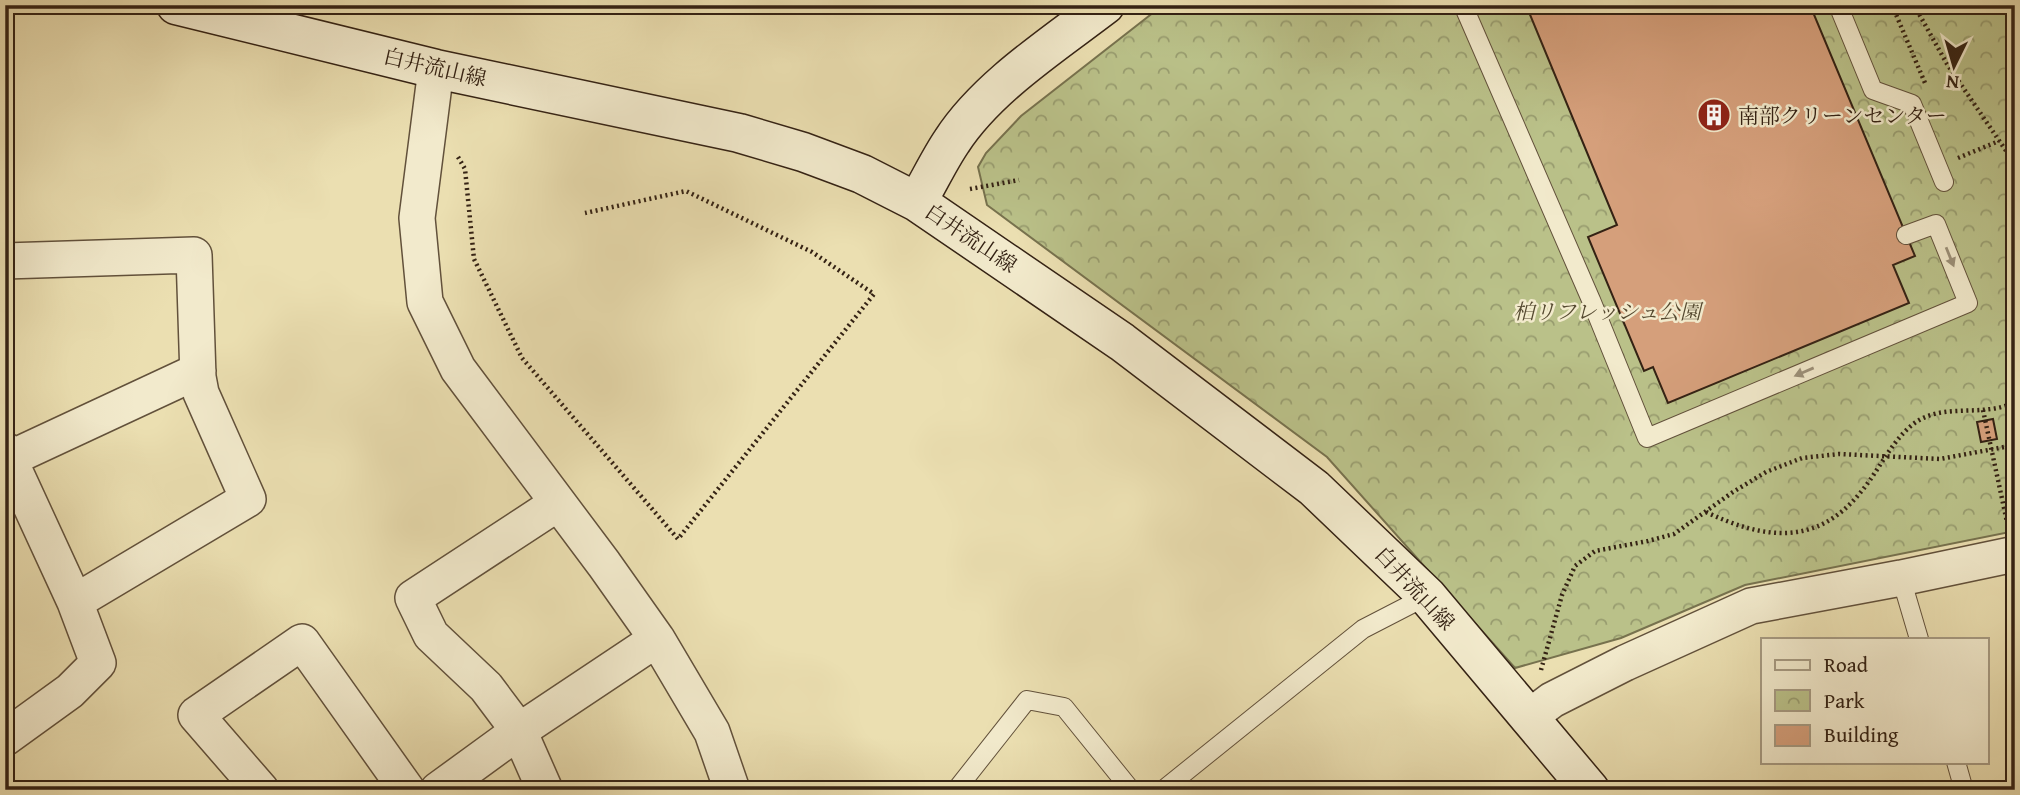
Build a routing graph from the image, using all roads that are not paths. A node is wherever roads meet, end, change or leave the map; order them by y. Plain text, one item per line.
1 (176, 5) edge
2 (1105, 5) edge
3 (1463, 5) edge
4 (1838, 5) edge
5 (436, 69) junction
6 (1944, 182) dead end
7 (917, 202) junction
8 (1906, 235) dead end
9 (5, 261) edge
10 (198, 371) junction
11 (7, 455) edge
12 (558, 503) junction
13 (2011, 539) edge
14 (1901, 578) junction
15 (1427, 596) junction
16 (75, 602) junction
17 (1919, 638) edge
18 (657, 639) junction
19 (1528, 718) junction
20 (519, 731) junction
21 (5, 738) edge
22 (1957, 764) edge
23 (261, 790) edge
24 (407, 790) edge
25 (438, 790) edge
26 (545, 790) edge
27 (732, 790) edge
28 (956, 790) edge
29 (1131, 790) edge
30 (1163, 790) edge
31 (1590, 790) edge
32 (1964, 790) edge

1 - 5 main road, 白井流山線
2 - 7 main road
8 -> 3 lane
4 - 6 lane
5 - 7 main road, 白井流山線
5 - 12 street
7 - 15 main road, 白井流山線
9 - 10 street
10 - 11 street
10 - 16 street
11 - 16 street
12 - 18 street
12 - 20 street
13 - 14 street
14 - 17 lane
14 - 19 street
15 - 19 main road, 白井流山線
15 - 30 lane
16 - 21 street
18 - 20 street
18 - 27 street
19 - 31 main road, 白井流山線
20 - 25 street
20 - 26 street
22 - 32 lane
23 - 24 street
28 - 29 lane

